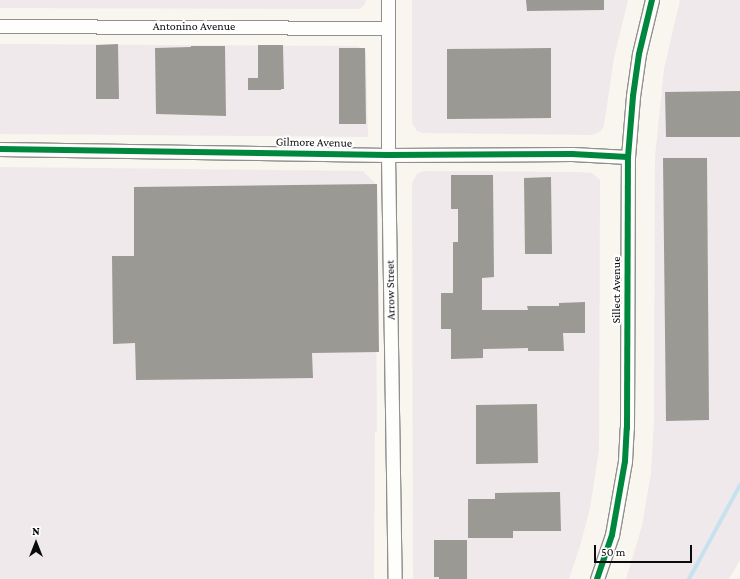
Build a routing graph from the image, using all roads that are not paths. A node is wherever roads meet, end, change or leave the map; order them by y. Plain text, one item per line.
1 (388, 0) edge
2 (652, 0) edge
3 (0, 26) edge
4 (388, 28) junction
5 (0, 149) edge
6 (388, 155) junction
7 (628, 157) junction
8 (395, 579) edge
9 (597, 579) edge

1 - 4 street, Arrow Street
2 - 7 street, Sillect Avenue
3 - 4 street, Antonino Avenue
4 - 6 street, Arrow Street
5 - 6 street, Gilmore Avenue
6 - 7 street, Gilmore Avenue
6 - 8 street, Arrow Street
7 - 9 street, Sillect Avenue

